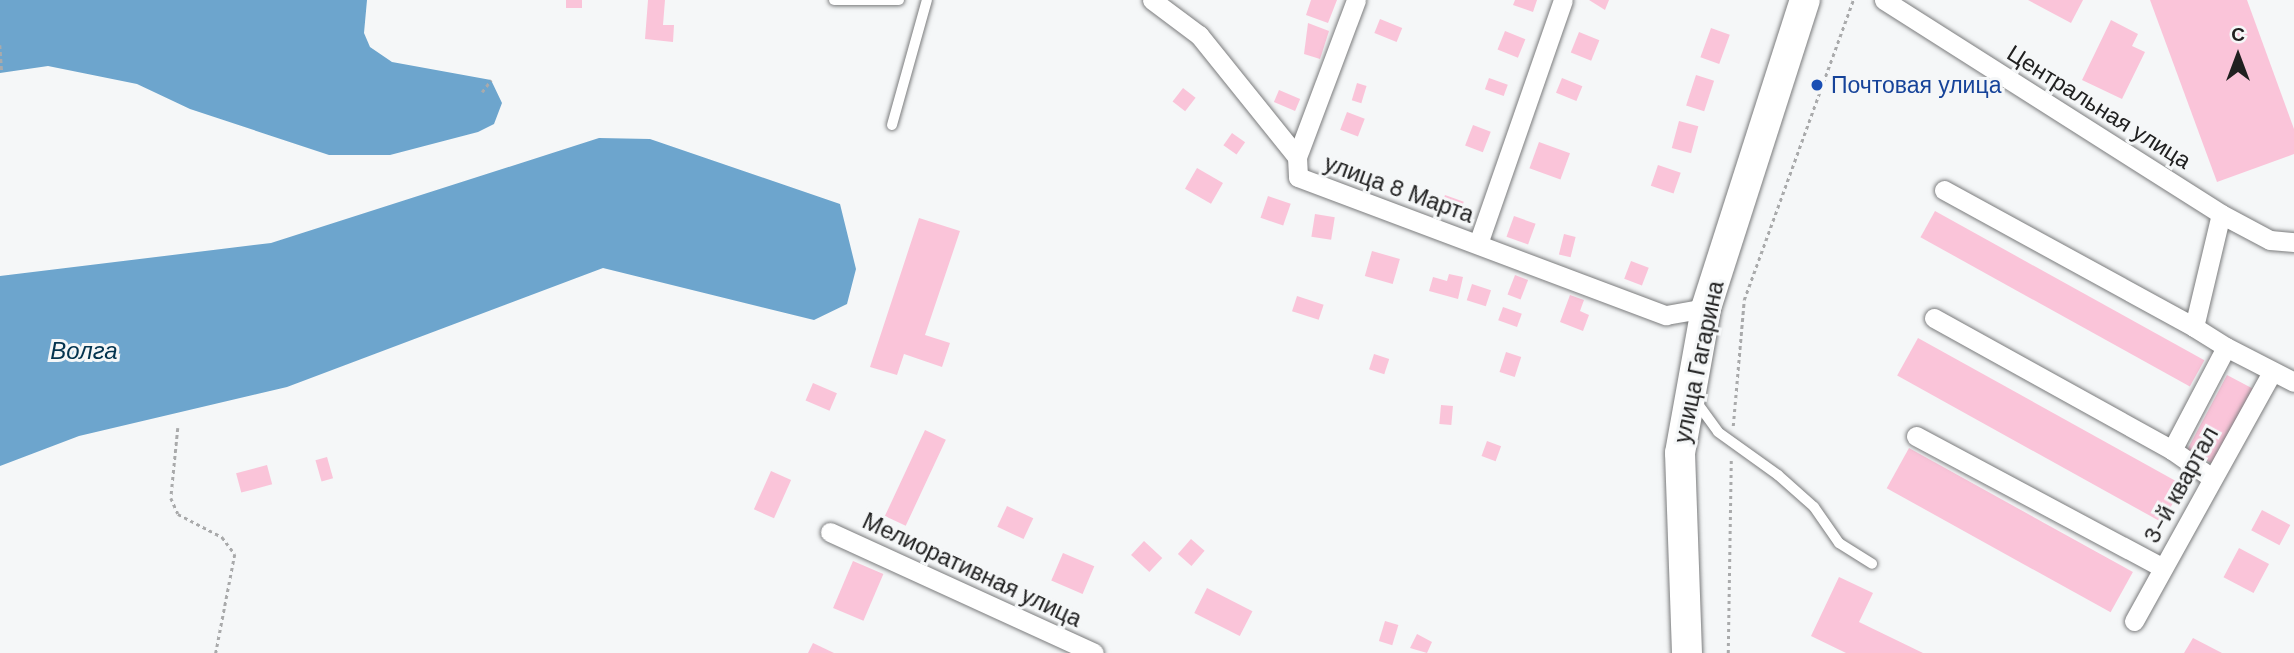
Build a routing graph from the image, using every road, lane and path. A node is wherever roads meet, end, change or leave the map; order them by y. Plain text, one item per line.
1 (834, 0) edge
2 (899, 0) edge
3 (927, 0) edge
4 (1152, 0) edge
5 (1356, 0) edge
6 (1563, 0) edge
7 (1805, 0) edge
8 (1853, 0) edge
9 (1884, 0) edge
10 (0, 45) edge
11 (2, 72) dead end
12 (491, 80) dead end
13 (482, 92) dead end
14 (892, 125) dead end
15 (1297, 157) junction
16 (1944, 190) dead end
17 (2221, 214) junction
18 (2294, 242) edge
19 (1478, 244) junction
20 (1706, 308) junction
21 (1934, 318) dead end
22 (2194, 327) junction
23 (2226, 347) junction
24 (2272, 374) junction
25 (2294, 382) edge
26 (1691, 394) junction
27 (177, 428) dead end
28 (1916, 436) dead end
29 (1732, 442) junction
30 (2172, 450) junction
31 (2212, 478) junction
32 (830, 532) dead end
33 (1872, 564) dead end
34 (2163, 568) junction
35 (2134, 621) dead end
36 (216, 653) edge
37 (1094, 653) edge
38 (1687, 653) edge
39 (1728, 653) edge

1 - 2 lane
3 - 14 lane
4 - 15 street, улица 8 Марта
5 - 15 street
6 - 19 street
7 - 20 main road, улица Гагарина
8 - 29 path
9 - 17 street, Центральная улица
10 - 11 path
12 - 13 path
15 - 19 street, улица 8 Марта
16 - 22 street
17 - 18 street, Центральная улица
17 - 22 street
19 - 20 street, улица 8 Марта
20 - 26 main road, улица Гагарина
21 - 30 street
22 - 23 street
23 - 24 street
23 - 30 street
24 - 25 street
24 - 31 street, 3-й квартал
26 - 29 lane
26 - 38 main road, улица Гагарина
27 - 36 path
28 - 34 street
29 - 33 lane
29 - 39 path
30 - 31 street
31 - 34 street, 3-й квартал
32 - 37 street, Мелиоративная улица
34 - 35 street, 3-й квартал

